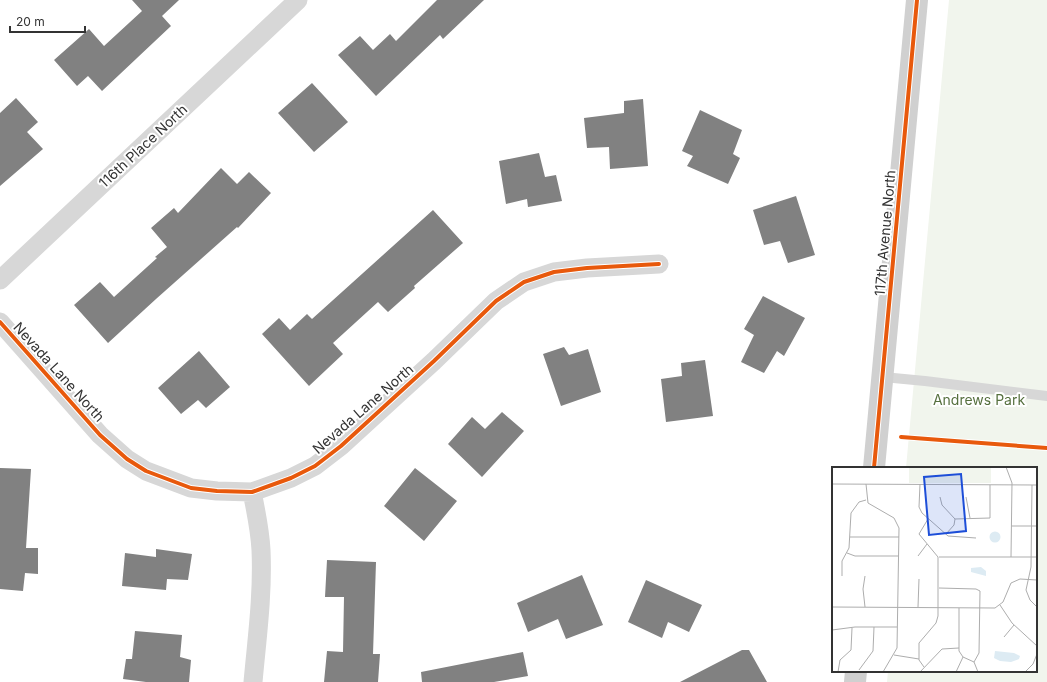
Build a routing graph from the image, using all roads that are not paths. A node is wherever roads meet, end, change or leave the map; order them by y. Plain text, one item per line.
1 (916, 0) edge
2 (287, 4) edge
3 (658, 264) dead end
4 (0, 280) edge
5 (0, 322) edge
6 (883, 377) junction
7 (1047, 396) edge
8 (874, 467) edge
9 (252, 492) junction
10 (856, 672) edge
11 (253, 682) edge
12 (855, 682) edge

1 - 6 street, 117th Avenue North
2 - 4 street, 116th Place North
3 - 9 street, Nevada Lane North
5 - 9 street, Nevada Lane North
6 - 7 lane
6 - 8 street, 117th Avenue North
9 - 11 street
10 - 12 street

